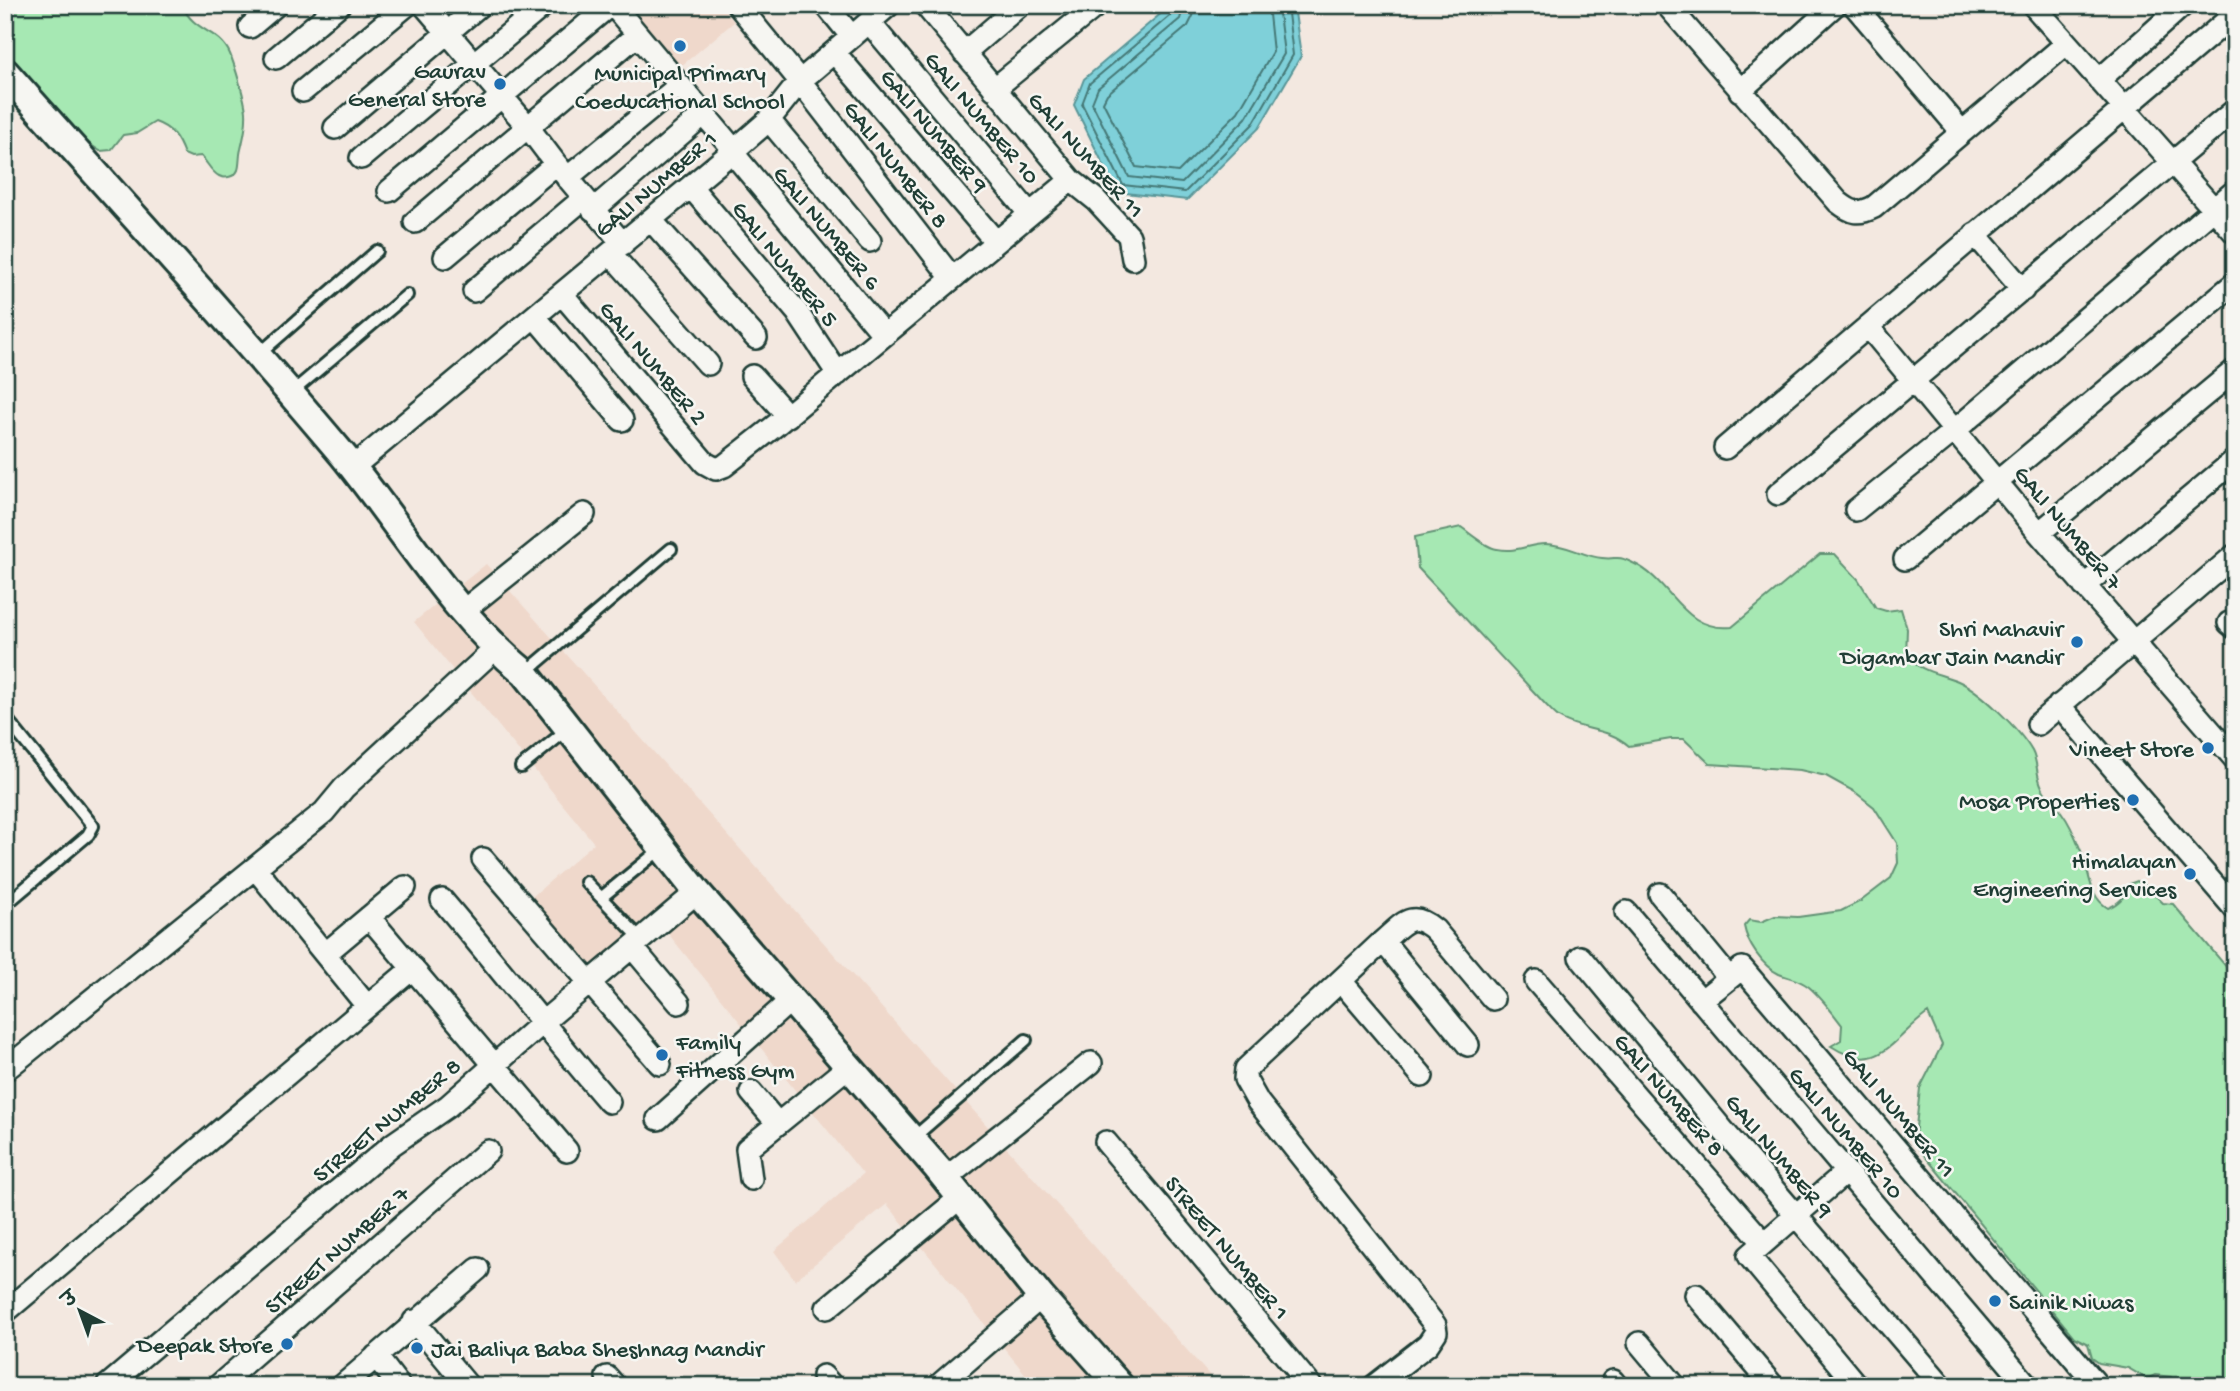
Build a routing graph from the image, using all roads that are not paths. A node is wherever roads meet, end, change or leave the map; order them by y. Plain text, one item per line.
1 (276, 5) edge
2 (339, 5) edge
3 (407, 5) edge
4 (424, 5) edge
5 (480, 5) edge
6 (544, 5) edge
7 (611, 5) edge
8 (738, 5) edge
9 (826, 5) edge
10 (925, 5) edge
11 (1020, 5) edge
12 (1097, 5) edge
13 (1667, 5) edge
14 (1835, 5) edge
15 (1854, 5) edge
16 (2033, 5) edge
17 (2183, 5) edge
18 (887, 6) edge
19 (2235, 14) edge
20 (869, 22) junction
21 (250, 27) dead end
22 (447, 33) junction
23 (637, 35) junction
24 (852, 37) junction
25 (2066, 44) junction
26 (834, 52) junction
27 (964, 52) junction
28 (276, 58) dead end
29 (474, 64) junction
30 (5, 72) edge
31 (2099, 80) junction
32 (800, 81) junction
33 (680, 85) junction
34 (994, 89) junction
35 (303, 91) dead end
36 (1740, 91) junction
37 (502, 96) junction
38 (2125, 108) junction
39 (2235, 110) edge
40 (704, 114) junction
41 (769, 120) junction
42 (528, 127) junction
43 (335, 128) dead end
44 (1962, 132) junction
45 (733, 151) junction
46 (361, 158) dead end
47 (2172, 163) junction
48 (561, 171) junction
49 (1071, 180) junction
50 (691, 187) junction
51 (389, 191) dead end
52 (2235, 191) edge
53 (588, 204) junction
54 (2214, 209) junction
55 (1030, 213) junction
56 (651, 220) junction
57 (415, 222) dead end
58 (2235, 233) edge
59 (1975, 234) junction
60 (870, 241) dead end
61 (996, 242) junction
62 (617, 249) junction
63 (377, 251) dead end
64 (445, 257) dead end
65 (1133, 259) dead end
66 (952, 278) junction
67 (2235, 283) edge
68 (2023, 290) junction
69 (474, 291) dead end
70 (562, 294) junction
71 (407, 295) dead end
72 (535, 317) junction
73 (1868, 326) junction
74 (884, 335) junction
75 (756, 338) dead end
76 (258, 355) junction
77 (708, 364) dead end
78 (2235, 370) edge
79 (838, 374) junction
80 (752, 376) dead end
81 (1912, 381) junction
82 (291, 393) junction
83 (788, 416) junction
84 (622, 419) dead end
85 (1954, 431) junction
86 (1725, 448) dead end
87 (2235, 460) edge
88 (353, 467) junction
89 (1996, 482) junction
90 (1778, 494) dead end
91 (1856, 510) dead end
92 (583, 514) dead end
93 (2039, 533) junction
94 (671, 549) dead end
95 (2235, 555) edge
96 (1905, 559) dead end
97 (2084, 586) junction
98 (463, 611) junction
99 (2133, 642) junction
100 (495, 649) junction
101 (524, 673) junction
102 (2059, 705) junction
103 (5, 717) edge
104 (2038, 724) dead end
105 (568, 729) junction
106 (2235, 759) edge
107 (521, 767) dead end
108 (662, 848) junction
109 (483, 859) dead end
110 (255, 868) junction
111 (586, 882) dead end
112 (405, 887) dead end
113 (697, 892) junction
114 (1660, 894) dead end
115 (602, 897) junction
116 (442, 900) dead end
117 (5, 905) edge
118 (2235, 909) edge
119 (1626, 912) dead end
120 (369, 917) junction
121 (1383, 941) junction
122 (637, 944) junction
123 (325, 954) junction
124 (1580, 957) dead end
125 (413, 968) junction
126 (1730, 978) junction
127 (1341, 981) junction
128 (1536, 981) dead end
129 (590, 984) junction
130 (1493, 999) dead end
131 (791, 1000) junction
132 (1701, 1001) junction
133 (679, 1003) dead end
134 (368, 1006) junction
135 (541, 1024) junction
136 (1026, 1040) dead end
137 (1468, 1045) dead end
138 (9, 1058) edge
139 (1091, 1063) dead end
140 (660, 1064) dead end
141 (494, 1066) junction
142 (849, 1066) junction
143 (1422, 1076) dead end
144 (751, 1092) dead end
145 (609, 1102) dead end
146 (658, 1119) dead end
147 (778, 1124) junction
148 (912, 1139) junction
149 (1105, 1142) dead end
150 (488, 1151) dead end
151 (567, 1151) dead end
152 (1846, 1172) junction
153 (751, 1178) dead end
154 (954, 1188) junction
155 (1796, 1215) junction
156 (1764, 1243) junction
157 (478, 1269) dead end
158 (1696, 1295) dead end
159 (1041, 1297) junction
160 (827, 1308) dead end
161 (5, 1312) edge
162 (414, 1321) junction
163 (1639, 1342) dead end
164 (376, 1356) junction
165 (107, 1386) edge
166 (218, 1386) edge
167 (342, 1386) edge
168 (400, 1386) edge
169 (468, 1386) edge
170 (939, 1386) edge
171 (1120, 1386) edge
172 (1311, 1386) edge
173 (1374, 1386) edge
174 (1675, 1386) edge
175 (1773, 1386) edge
176 (1857, 1386) edge
177 (1942, 1386) edge
178 (2028, 1386) edge
179 (2098, 1386) edge

1 - 21 street
2 - 28 street
3 - 35 street
4 - 22 street
5 - 22 street
6 - 29 street
7 - 23 street, GALI NUMBER 6
7 - 37 street
8 - 32 street, GALI NUMBER 8
9 - 24 street
10 - 27 street, GALI NUMBER 11
11 - 27 street
12 - 34 street, GALI NUMBER 11
13 - 36 street
14 - 36 street
15 - 44 street
16 - 25 street
17 - 31 street
18 - 20 street, GALI NUMBER 1
19 - 38 street
20 - 24 street, GALI NUMBER 1
20 - 55 street, GALI NUMBER 10
22 - 29 street
22 - 43 street
23 - 33 street, GALI NUMBER 6
23 - 42 street
24 - 26 street, GALI NUMBER 1
25 - 31 street
25 - 44 street
26 - 32 street, GALI NUMBER 1
26 - 61 street, GALI NUMBER 9
27 - 34 street, GALI NUMBER 11
29 - 37 street
29 - 46 street
30 - 76 street
31 - 38 street
32 - 41 street, GALI NUMBER 1
32 - 66 street, GALI NUMBER 8
33 - 40 street, GALI NUMBER 6
33 - 48 street
34 - 49 street, GALI NUMBER 11
36 - 44 street
37 - 42 street
37 - 51 street
38 - 47 street
38 - 59 street
39 - 47 street
40 - 45 street, GALI NUMBER 6
40 - 53 street
41 - 45 street, GALI NUMBER 1
41 - 60 street
42 - 48 street
42 - 57 street
45 - 50 street, GALI NUMBER 1
45 - 74 street, GALI NUMBER 6
47 - 54 street
47 - 68 street
48 - 53 street
48 - 64 street
49 - 55 street
49 - 65 street, GALI NUMBER 11
50 - 56 street, GALI NUMBER 1
50 - 79 street, GALI NUMBER 5
52 - 54 street
53 - 62 street
53 - 69 street
54 - 58 street
54 - 85 street
55 - 61 street
56 - 62 street, GALI NUMBER 1
56 - 75 street
59 - 68 street
59 - 73 street
61 - 66 street
62 - 70 street, GALI NUMBER 1
62 - 77 street
63 - 76 lane
66 - 74 street
67 - 89 street
68 - 81 street
70 - 72 street, GALI NUMBER 1
70 - 83 street, GALI NUMBER 2
71 - 82 lane
72 - 84 street
72 - 88 street, GALI NUMBER 1
73 - 81 street, GALI NUMBER 7
73 - 86 street
74 - 79 street
76 - 82 street
78 - 93 street
79 - 83 street
80 - 83 street
81 - 85 street, GALI NUMBER 7
81 - 90 street
82 - 88 street
85 - 89 street, GALI NUMBER 7
85 - 91 street
87 - 97 street
88 - 98 street
89 - 93 street, GALI NUMBER 7
89 - 96 street
92 - 98 street
93 - 97 street, GALI NUMBER 7
94 - 101 lane
95 - 99 street
97 - 99 street, GALI NUMBER 7
98 - 100 street
99 - 102 street
99 - 106 street, GALI NUMBER 7
100 - 101 street
100 - 110 street
101 - 105 street
102 - 104 street
102 - 118 street
103 - 117 lane
105 - 107 lane
105 - 108 street
108 - 113 street
108 - 115 lane
109 - 129 street
110 - 123 street
110 - 138 street
111 - 115 lane
112 - 120 street
113 - 122 street, STREET NUMBER 8
113 - 131 street
114 - 126 street
115 - 122 lane
116 - 135 street
119 - 132 street, GALI NUMBER 10
120 - 123 street
120 - 125 street
121 - 127 street
121 - 130 street
121 - 137 street
122 - 129 street, STREET NUMBER 8
122 - 133 street
123 - 134 street
124 - 155 street, GALI NUMBER 9
125 - 134 street
125 - 141 street
126 - 132 street
126 - 179 street, GALI NUMBER 11
127 - 143 street
127 - 173 street
128 - 156 street, GALI NUMBER 8
129 - 135 street, STREET NUMBER 8
129 - 140 street
131 - 142 street
131 - 146 street
132 - 152 street, GALI NUMBER 10
134 - 161 street
135 - 141 street, STREET NUMBER 8
135 - 145 street
136 - 148 lane
139 - 154 street
141 - 151 street
141 - 165 street, STREET NUMBER 8
142 - 147 street
142 - 148 street
144 - 147 street
147 - 153 street
148 - 154 street
149 - 172 street, STREET NUMBER 1
150 - 166 street, STREET NUMBER 7
152 - 155 street
152 - 178 street, GALI NUMBER 10
154 - 159 street
154 - 160 street
155 - 156 street
155 - 177 street, GALI NUMBER 9
156 - 176 street
157 - 162 street
158 - 175 street
159 - 170 street
159 - 171 street
162 - 164 street
162 - 169 street
163 - 174 street
164 - 167 street
164 - 168 street

